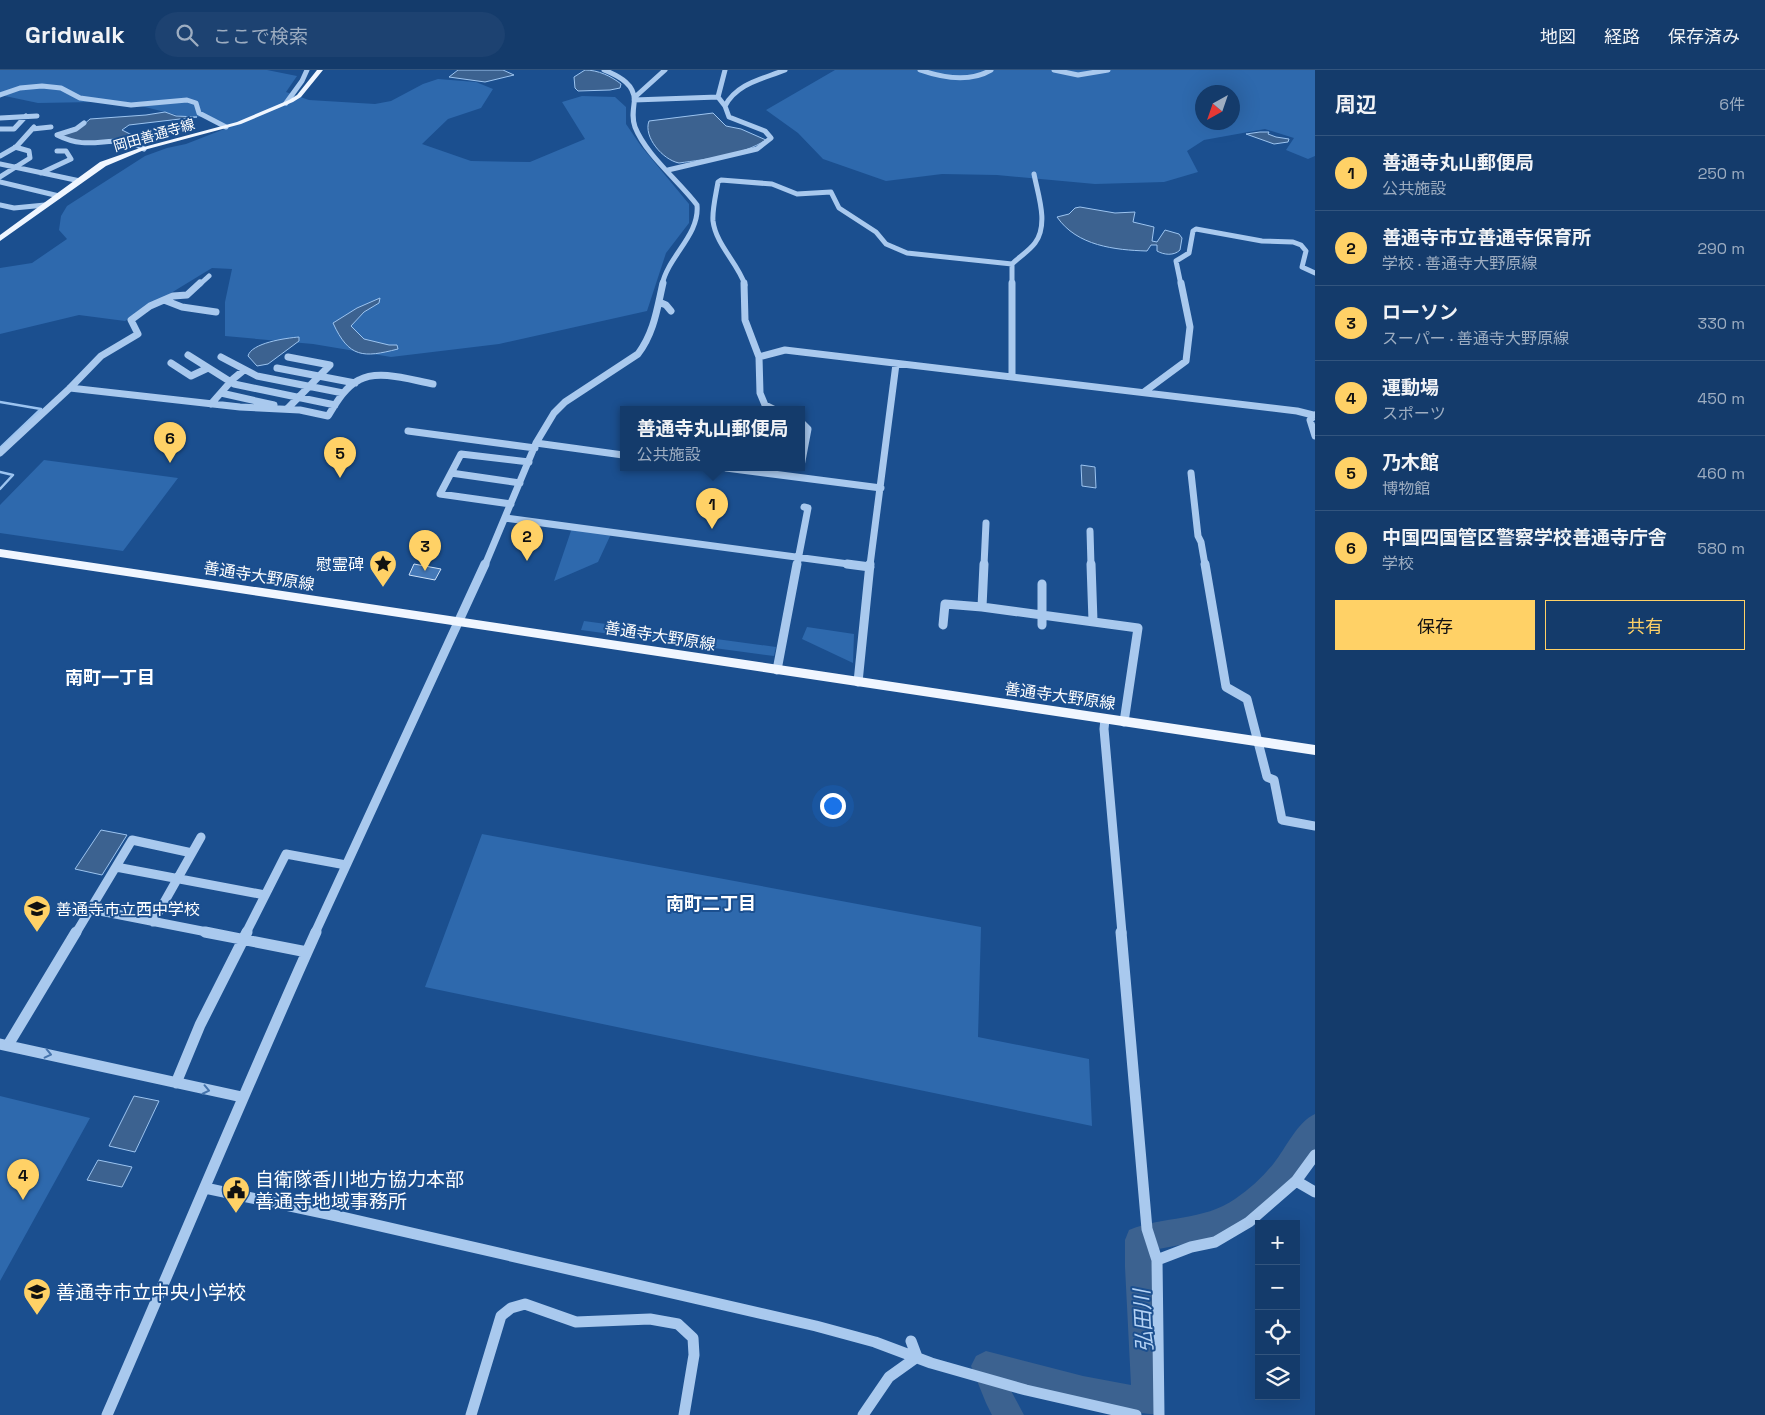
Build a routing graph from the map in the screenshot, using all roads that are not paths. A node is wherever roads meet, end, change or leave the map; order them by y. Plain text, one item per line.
1 (307, 70) edge
2 (320, 70) edge
3 (604, 70) edge
4 (665, 70) edge
5 (725, 70) edge
6 (785, 70) edge
7 (920, 70) edge
8 (991, 70) edge
9 (1054, 70) edge
10 (1108, 70) edge
11 (0, 96) edge
12 (718, 97) junction
13 (635, 98) junction
14 (286, 103) junction
15 (725, 106) junction
16 (26, 116) junction
17 (37, 116) dead end
18 (0, 118) edge
19 (84, 123) dead end
20 (51, 127) dead end
21 (226, 127) junction
22 (0, 130) edge
23 (15, 148) junction
24 (144, 149) junction
25 (57, 151) dead end
26 (0, 156) edge
27 (0, 164) edge
28 (15, 168) junction
29 (668, 170) junction
30 (41, 173) junction
31 (1034, 174) dead end
32 (0, 177) edge
33 (80, 181) junction
34 (0, 182) edge
35 (59, 196) junction
36 (0, 205) edge
37 (46, 205) junction
38 (698, 214) junction
39 (713, 222) junction
40 (0, 239) edge
41 (1012, 264) junction
42 (1315, 273) edge
43 (209, 276) dead end
44 (164, 300) junction
45 (659, 302) junction
46 (670, 311) dead end
47 (216, 312) dead end
48 (188, 355) dead end
49 (221, 357) dead end
50 (288, 357) dead end
51 (759, 357) junction
52 (299, 359) junction
53 (171, 363) dead end
54 (896, 364) junction
55 (208, 368) junction
56 (277, 368) dead end
57 (244, 370) junction
58 (288, 370) junction
59 (318, 376) junction
60 (1012, 377) junction
61 (279, 380) junction
62 (231, 382) junction
63 (355, 383) junction
64 (433, 384) dead end
65 (308, 386) junction
66 (70, 388) junction
67 (1144, 392) junction
68 (221, 393) junction
69 (343, 394) junction
70 (298, 397) junction
71 (212, 404) junction
72 (335, 405) junction
73 (767, 406) edge
74 (288, 408) junction
75 (296, 410) junction
76 (1314, 415) edge
77 (805, 426) edge
78 (408, 431) dead end
79 (1315, 436) edge
80 (805, 445) edge
81 (536, 446) junction
82 (0, 452) edge
83 (620, 454) edge
84 (528, 462) junction
85 (750, 471) edge
86 (800, 471) edge
87 (451, 473) junction
88 (1191, 473) dead end
89 (798, 477) junction
90 (520, 483) junction
91 (881, 488) junction
92 (511, 504) junction
93 (804, 507) dead end
94 (505, 518) junction
95 (986, 523) dead end
96 (1090, 531) dead end
97 (0, 553) edge
98 (798, 556) junction
99 (870, 567) junction
100 (1042, 584) dead end
101 (982, 607) junction
102 (1042, 614) junction
103 (1093, 621) junction
104 (458, 622) junction
105 (943, 625) dead end
106 (1042, 625) dead end
107 (777, 670) junction
108 (858, 682) junction
109 (1105, 719) junction
110 (1124, 722) junction
111 (1258, 742) junction
112 (1315, 750) edge
113 (1315, 826) edge
114 (201, 837) dead end
115 (192, 853) junction
116 (346, 865) junction
117 (116, 866) junction
118 (178, 877) junction
119 (265, 895) junction
120 (90, 909) junction
121 (153, 922) junction
122 (242, 940) junction
123 (307, 952) junction
124 (4, 1045) edge
125 (176, 1083) junction
126 (242, 1098) junction
127 (1315, 1155) edge
128 (1296, 1181) junction
129 (205, 1188) junction
130 (1315, 1192) edge
131 (1155, 1256) junction
132 (911, 1341) dead end
133 (917, 1357) junction
134 (107, 1415) edge
135 (471, 1415) edge
136 (684, 1415) edge
137 (863, 1415) edge
138 (1136, 1415) edge
139 (1159, 1415) edge

1 - 14 street
2 - 14 main road, 岡田善通寺線
3 - 13 street
4 - 13 street
5 - 12 street
6 - 15 street
7 - 8 street
9 - 10 street
11 - 21 street
12 - 13 street
12 - 15 street
13 - 29 street
14 - 21 main road, 岡田善通寺線
15 - 29 street
16 - 17 street
16 - 18 street
16 - 22 street
19 - 24 street
20 - 23 street
21 - 24 main road, 岡田善通寺線
23 - 26 street
23 - 28 street
24 - 33 main road, 岡田善通寺線
25 - 30 street
27 - 28 street
28 - 30 street
28 - 32 street
29 - 38 street
30 - 33 street
31 - 41 street
33 - 35 main road, 岡田善通寺線
34 - 35 street
35 - 37 main road, 岡田善通寺線
36 - 37 street
37 - 40 main road, 岡田善通寺線
38 - 39 street
38 - 45 street
39 - 41 street
39 - 51 street
41 - 60 street
42 - 67 street
43 - 44 street
44 - 47 street
44 - 66 street
45 - 46 street
45 - 81 street
48 - 55 street
49 - 57 street
50 - 52 street
51 - 54 street
51 - 73 street
52 - 58 street
52 - 59 street
53 - 55 street
54 - 60 street
54 - 91 street
55 - 62 street
56 - 58 street
57 - 61 street
57 - 62 street
58 - 59 street
58 - 61 street
59 - 63 street
59 - 65 street
60 - 67 street
61 - 65 street
62 - 68 street
62 - 70 street
63 - 64 street
63 - 69 street
65 - 69 street
65 - 70 street
66 - 71 street
66 - 82 street
67 - 76 street
68 - 71 street
68 - 74 street
69 - 72 street
70 - 72 street
70 - 74 street
71 - 75 street
72 - 75 street
74 - 75 street
76 - 79 street
77 - 80 street
78 - 81 street
81 - 83 street
81 - 84 street
84 - 87 street
84 - 90 street
85 - 89 street
86 - 89 street
87 - 90 street
87 - 92 street
88 - 111 street
89 - 91 street
90 - 92 street
91 - 99 street
92 - 94 street
93 - 98 street
94 - 98 street
94 - 104 street
95 - 101 street
96 - 103 street
97 - 104 main road, 善通寺大野原線
98 - 99 street
98 - 107 street
99 - 108 street
100 - 102 street
101 - 102 street
101 - 105 street
102 - 103 street
102 - 106 street
103 - 110 street
104 - 107 main road, 善通寺大野原線
104 - 116 street
107 - 108 main road, 善通寺大野原線
108 - 109 main road, 善通寺大野原線
109 - 110 main road, 善通寺大野原線
109 - 131 street
110 - 111 main road, 善通寺大野原線
111 - 112 main road, 善通寺大野原線
111 - 113 street
114 - 115 street
115 - 117 street
115 - 118 street
116 - 119 street
116 - 123 street
117 - 118 street
117 - 120 street
118 - 119 street
118 - 121 street
119 - 122 street
120 - 121 street
120 - 124 street
121 - 122 street
122 - 123 street
122 - 125 street
123 - 126 street
124 -> 125 street
125 -> 126 street
126 - 129 street
127 - 128 street
128 - 130 street
128 - 131 street
129 - 133 street
129 - 134 street
131 - 139 street
132 - 133 street
133 - 137 street
133 - 138 street
135 - 136 street

